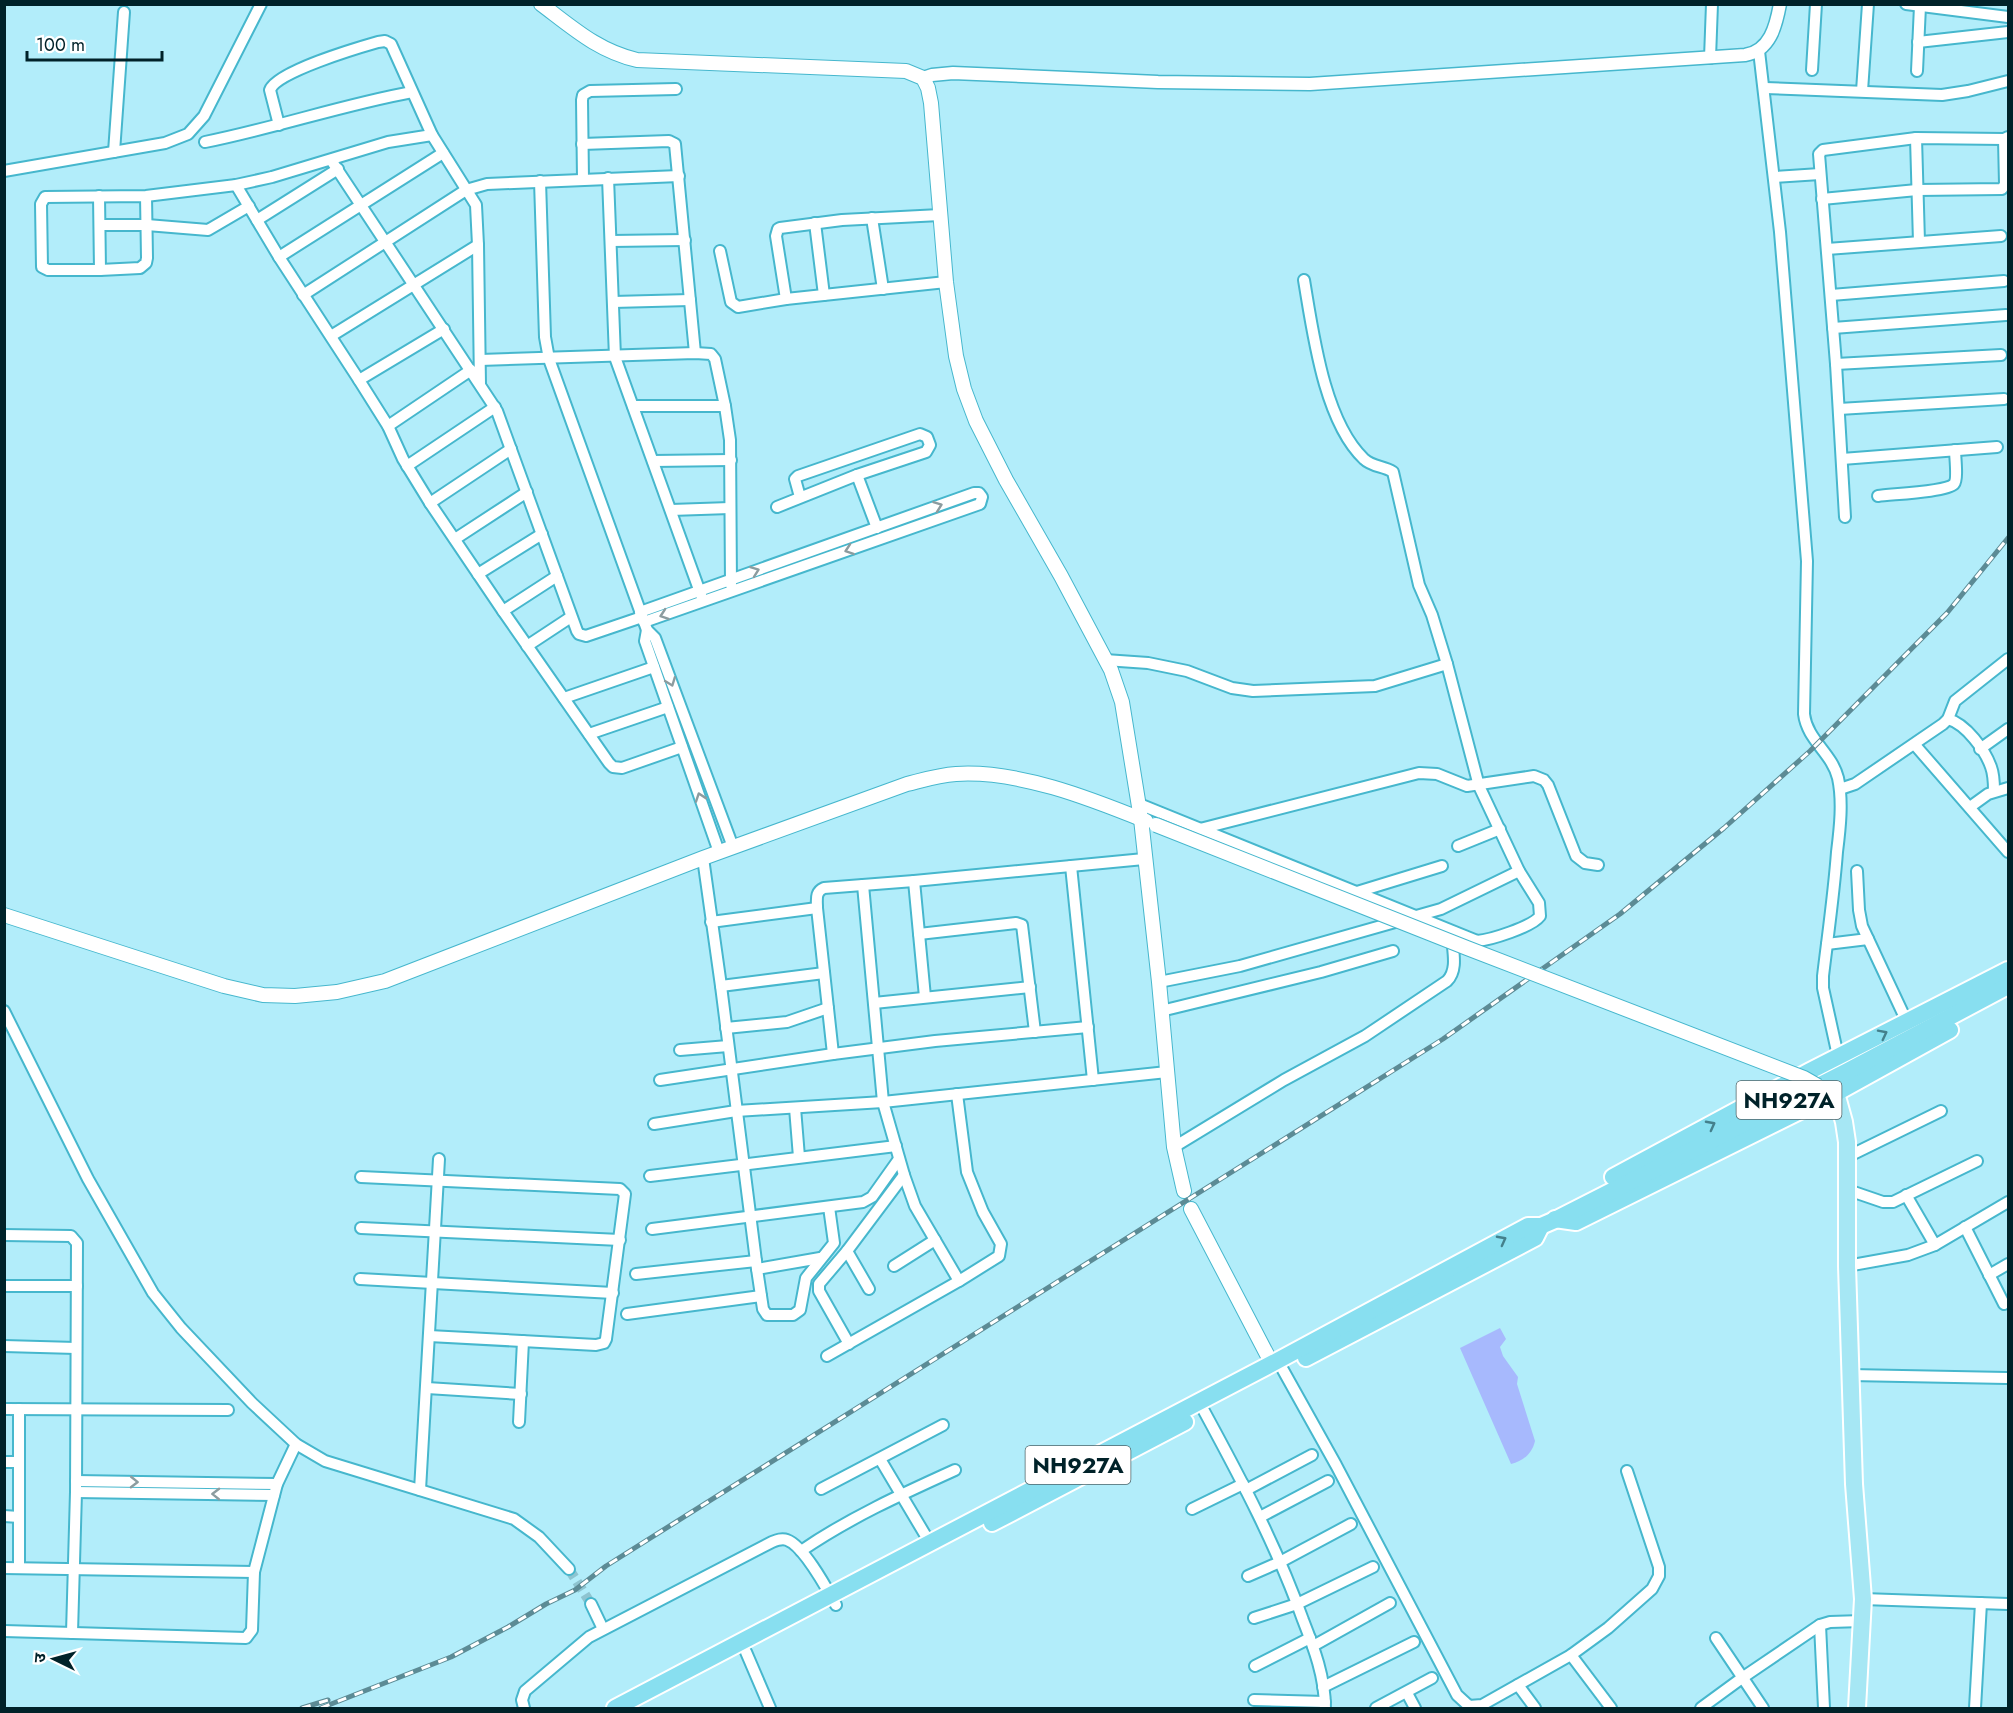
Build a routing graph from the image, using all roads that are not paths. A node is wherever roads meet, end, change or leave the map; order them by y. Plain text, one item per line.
1 (261, 4) edge
2 (542, 4) edge
3 (1712, 4) edge
4 (1780, 4) edge
5 (1816, 4) edge
6 (1868, 4) edge
7 (1906, 4) edge
8 (1920, 6) junction
9 (1992, 10) edge
10 (124, 12) dead end
11 (2008, 17) edge
12 (2008, 32) edge
13 (1918, 42) junction
14 (1759, 51) junction
15 (1710, 58) junction
16 (1812, 70) dead end
17 (1917, 71) dead end
18 (923, 78) junction
19 (2008, 81) edge
20 (1765, 88) junction
21 (676, 89) dead end
22 (1862, 91) junction
23 (412, 92) junction
24 (279, 125) junction
25 (432, 135) junction
26 (1916, 138) junction
27 (2006, 138) edge
28 (205, 142) dead end
29 (582, 144) junction
30 (114, 152) junction
31 (443, 153) junction
32 (334, 165) junction
33 (4, 171) edge
34 (1820, 174) junction
35 (679, 176) junction
36 (1775, 177) junction
37 (608, 178) junction
38 (583, 179) junction
39 (540, 181) junction
40 (236, 185) junction
41 (466, 190) junction
42 (1917, 190) junction
43 (99, 196) junction
44 (146, 196) junction
45 (1822, 199) junction
46 (361, 204) junction
47 (249, 206) junction
48 (940, 215) junction
49 (872, 218) junction
50 (257, 220) junction
51 (815, 222) junction
52 (100, 225) junction
53 (147, 225) junction
54 (2001, 236) dead end
55 (685, 240) junction
56 (611, 241) junction
57 (1919, 242) junction
58 (386, 243) junction
59 (478, 245) junction
60 (1827, 249) junction
61 (720, 251) dead end
62 (279, 257) junction
63 (100, 270) junction
64 (1304, 280) dead end
65 (2004, 281) dead end
66 (946, 282) junction
67 (414, 285) junction
68 (883, 289) junction
69 (303, 295) junction
70 (824, 295) junction
71 (1831, 295) junction
72 (786, 299) junction
73 (690, 300) junction
74 (613, 302) junction
75 (2006, 315) dead end
76 (1833, 328) junction
77 (444, 329) junction
78 (331, 336) junction
79 (696, 353) junction
80 (2001, 355) dead end
81 (615, 357) junction
82 (549, 359) junction
83 (480, 360) junction
84 (1836, 364) junction
85 (471, 370) junction
86 (359, 380) junction
87 (480, 384) junction
88 (2004, 399) dead end
89 (633, 405) junction
90 (725, 406) junction
91 (495, 407) junction
92 (1839, 409) junction
93 (388, 426) junction
94 (1997, 447) dead end
95 (511, 448) junction
96 (1955, 450) junction
97 (1842, 459) junction
98 (653, 460) junction
99 (731, 460) junction
100 (407, 466) junction
101 (857, 475) junction
102 (527, 492) junction
103 (1878, 496) dead end
104 (800, 497) junction
105 (430, 503) junction
106 (777, 507) dead end
107 (730, 508) junction
108 (671, 510) junction
109 (1845, 517) dead end
110 (876, 528) junction
111 (542, 534) junction
112 (455, 539) junction
113 (478, 574) junction
114 (556, 576) junction
115 (732, 580) junction
116 (731, 592) junction
117 (701, 596) junction
118 (503, 611) junction
119 (572, 616) junction
120 (643, 620) junction
121 (527, 646) junction
122 (2008, 659) edge
123 (1106, 660) junction
124 (1447, 664) junction
125 (654, 666) junction
126 (564, 698) junction
127 (668, 708) junction
128 (1948, 719) junction
129 (2008, 729) edge
130 (589, 734) junction
131 (1915, 745) junction
132 (682, 747) junction
133 (1980, 749) junction
134 (1479, 786) junction
135 (2008, 788) edge
136 (1840, 789) junction
137 (1994, 791) junction
138 (1139, 804) junction
139 (1970, 807) junction
140 (1141, 819) junction
141 (1200, 829) junction
142 (1500, 829) junction
143 (1458, 846) dead end
144 (733, 847) junction
145 (719, 852) junction
146 (2008, 852) edge
147 (703, 858) junction
148 (1144, 859) junction
149 (1598, 865) dead end
150 (1071, 866) junction
151 (1442, 866) dead end
152 (1519, 871) junction
153 (1857, 871) dead end
154 (914, 881) junction
155 (863, 885) junction
156 (1357, 892) junction
157 (817, 908) junction
158 (4, 915) edge
159 (1414, 917) junction
160 (711, 922) junction
161 (1451, 931) junction
162 (919, 934) junction
163 (1868, 939) junction
164 (1827, 944) junction
165 (1393, 951) dead end
166 (2008, 970) edge
167 (824, 973) junction
168 (1159, 982) junction
169 (722, 986) junction
170 (2008, 986) edge
171 (1030, 987) junction
172 (925, 997) junction
173 (2008, 999) edge
174 (874, 1003) junction
175 (828, 1008) junction
176 (4, 1011) edge
177 (1161, 1011) junction
178 (1907, 1022) junction
179 (1088, 1027) junction
180 (726, 1028) junction
181 (1035, 1032) junction
182 (728, 1046) junction
183 (878, 1048) junction
184 (681, 1050) dead end
185 (833, 1054) junction
186 (1838, 1056) junction
187 (731, 1070) junction
188 (1167, 1072) junction
189 (660, 1080) dead end
190 (1093, 1080) junction
191 (1818, 1086) junction
192 (1836, 1093) junction
193 (957, 1094) junction
194 (884, 1102) junction
195 (795, 1108) junction
196 (736, 1111) junction
197 (1941, 1111) dead end
198 (654, 1124) dead end
199 (896, 1146) junction
200 (1174, 1147) junction
201 (799, 1157) junction
202 (1847, 1157) junction
203 (439, 1159) dead end
204 (899, 1159) junction
205 (1977, 1161) dead end
206 (743, 1163) junction
207 (904, 1175) junction
208 (650, 1176) dead end
209 (361, 1177) dead end
210 (438, 1180) junction
211 (1848, 1190) junction
212 (1184, 1191) dead end
213 (1906, 1196) junction
214 (2008, 1202) edge
215 (829, 1207) junction
216 (1191, 1209) dead end
217 (750, 1216) junction
218 (1555, 1220) junction
219 (1965, 1227) junction
220 (362, 1228) dead end
221 (652, 1229) dead end
222 (435, 1231) junction
223 (4, 1235) edge
224 (620, 1240) junction
225 (934, 1240) junction
226 (1935, 1245) junction
227 (847, 1251) junction
228 (820, 1258) junction
229 (2008, 1264) edge
230 (756, 1265) junction
231 (894, 1266) dead end
232 (1847, 1266) junction
233 (636, 1274) dead end
234 (1989, 1275) junction
235 (360, 1280) dead end
236 (959, 1281) junction
237 (432, 1285) junction
238 (4, 1286) edge
239 (77, 1286) junction
240 (869, 1289) dead end
241 (613, 1293) junction
242 (761, 1296) junction
243 (2004, 1304) dead end
244 (627, 1314) dead end
245 (429, 1336) junction
246 (523, 1341) junction
247 (849, 1344) junction
248 (4, 1346) edge
249 (76, 1348) junction
250 (827, 1356) dead end
251 (1277, 1367) junction
252 (1850, 1375) junction
253 (2007, 1378) edge
254 (427, 1389) junction
255 (521, 1394) junction
256 (4, 1408) edge
257 (19, 1409) junction
258 (76, 1409) junction
259 (228, 1410) dead end
260 (1204, 1411) junction
261 (519, 1422) dead end
262 (943, 1425) dead end
263 (296, 1444) junction
264 (1312, 1455) dead end
265 (880, 1459) junction
266 (4, 1462) edge
267 (19, 1462) junction
268 (955, 1470) dead end
269 (1627, 1471) dead end
270 (1328, 1481) dead end
271 (76, 1486) junction
272 (1244, 1487) junction
273 (821, 1489) dead end
274 (276, 1490) junction
275 (420, 1490) junction
276 (901, 1495) junction
277 (1192, 1509) dead end
278 (4, 1516) edge
279 (1260, 1516) junction
280 (19, 1517) junction
281 (1351, 1524) dead end
282 (930, 1543) junction
283 (801, 1551) junction
284 (1280, 1562) junction
285 (1373, 1567) dead end
286 (4, 1568) edge
287 (19, 1568) junction
288 (569, 1569) tunnel mouth
289 (74, 1570) junction
290 (254, 1572) junction
291 (1248, 1576) dead end
292 (1863, 1599) junction
293 (833, 1600) junction
294 (1981, 1603) junction
295 (591, 1604) tunnel mouth
296 (1298, 1604) junction
297 (1390, 1604) dead end
298 (2008, 1604) edge
299 (1254, 1618) dead end
300 (1862, 1622) junction
301 (1820, 1625) junction
302 (603, 1629) junction
303 (4, 1630) edge
304 (72, 1633) junction
305 (1716, 1638) dead end
306 (1311, 1642) junction
307 (1413, 1642) dead end
308 (746, 1652) junction
309 (1571, 1655) junction
310 (1255, 1666) dead end
311 (1432, 1678) dead end
312 (1742, 1678) junction
313 (1518, 1685) junction
314 (1323, 1687) junction
315 (1407, 1693) junction
316 (1254, 1700) dead end
317 (1325, 1705) edge
318 (1482, 1707) edge
319 (524, 1708) edge
320 (615, 1708) edge
321 (636, 1708) edge
322 (770, 1708) edge
323 (1376, 1708) edge
324 (1415, 1708) edge
325 (1535, 1708) edge
326 (1611, 1708) edge
327 (1701, 1708) edge
328 (1762, 1708) edge
329 (1824, 1708) edge
330 (1857, 1708) edge
331 (1975, 1708) edge

1 - 30 street
2 - 18 main road
3 - 15 street
4 - 14 street
5 - 16 street
6 - 22 street
7 - 8 street
8 - 9 street
8 - 13 street
9 - 11 street
10 - 30 street
12 - 13 street
13 - 17 street
14 - 15 street
14 - 20 street
15 - 18 street
18 - 48 main road
19 - 22 street
20 - 22 street
20 - 36 street
21 - 29 street
23 - 24 street
23 - 24 street
23 - 25 street
24 - 28 street
25 - 31 street
25 - 32 street
26 - 27 street
26 - 34 street
26 - 42 street
27 - 42 street
29 - 35 street
29 - 38 street
30 - 33 street
31 - 41 street
31 - 46 street
32 - 40 street
32 - 46 street
32 - 50 street
34 - 36 street
34 - 45 street
35 - 37 street
35 - 55 street
36 - 136 street
37 - 38 street
37 - 56 street
38 - 39 street
39 - 41 street
39 - 82 street
40 - 44 street
40 - 47 street
41 - 58 street
41 - 59 street
42 - 45 street
42 - 57 street
43 - 44 street
43 - 52 street
43 - 63 street
44 - 53 street
45 - 60 street
46 - 58 street
46 - 62 street
47 - 50 street
47 - 53 street
48 - 49 street
48 - 66 main road
49 - 51 street
49 - 68 street
50 - 62 street
51 - 70 street
51 - 72 street
52 - 53 street
52 - 63 street
53 - 63 street
54 - 57 street
55 - 56 street
55 - 73 street
56 - 74 street
57 - 60 street
58 - 67 street
58 - 69 street
59 - 67 street
59 - 83 street
60 - 71 street
61 - 72 street
62 - 69 street
64 - 124 street
65 - 71 street
66 - 68 street
66 - 123 main road
67 - 77 street
67 - 78 street
68 - 70 street
69 - 78 street
70 - 72 street
71 - 76 street
73 - 74 street
73 - 79 street
74 - 81 street
75 - 76 street
76 - 84 street
77 - 85 street
77 - 86 street
78 - 86 street
79 - 81 street
79 - 90 street
80 - 84 street
81 - 82 street
81 - 89 street
82 - 83 street
82 - 120 street
83 - 87 street
84 - 92 street
85 - 87 street
85 - 93 street
86 - 93 street
87 - 91 street
88 - 92 street
89 - 90 street
89 - 98 street
90 - 99 street
91 - 95 street
91 - 100 street
92 - 97 street
93 - 100 street
94 - 96 street
95 - 102 street
95 - 105 street
96 - 97 street
96 - 103 street
97 - 109 street
98 - 99 street
98 - 108 street
99 - 107 street
100 - 105 street
101 - 104 street
101 - 104 street
101 - 110 street
102 - 111 street
102 - 112 street
104 - 106 street
105 - 112 street
107 - 108 street
107 - 115 street
108 - 117 street
115 -> 110 street
110 -> 116 street
111 - 113 street
111 - 114 street
112 - 113 street
113 - 118 street
114 - 118 street
114 - 119 street
115 - 116 street
115 - 117 street
116 - 117 street
117 - 120 street
118 - 121 street
119 - 120 street
119 - 121 street
120 - 125 street
120 -> 144 street
121 - 126 street
122 - 128 street
123 - 124 street
123 - 138 main road
124 - 134 street
125 - 126 street
125 - 127 street
126 - 130 street
127 - 130 street
127 - 132 street
128 - 131 street
128 - 133 street
129 - 133 street
130 - 132 street
131 - 136 street
131 - 139 street
145 -> 132 street
133 - 137 street
134 - 141 street
134 - 142 street
134 - 149 street
135 - 137 street
136 - 164 street
137 - 139 street
138 - 140 main road
138 - 141 street
139 - 146 street
140 - 144 main road
140 - 148 main road
140 - 191 main road, bridge
141 - 156 street
142 - 143 street
142 - 152 street
144 - 145 main road
145 - 147 main road
147 - 158 main road
147 - 160 street
148 - 150 street
148 - 168 main road
150 - 154 street
150 - 179 street
151 - 156 street
152 - 159 street
152 - 161 street
153 - 163 street
154 - 155 street
154 - 162 street
155 - 157 street
155 - 174 street
156 - 159 street
157 - 160 street
157 - 167 street
159 - 161 street
159 - 168 street
160 - 169 street
161 - 200 street
162 - 171 street
162 - 172 street
163 - 164 street
163 - 178 street
164 - 186 street
165 - 177 street
166 - 178 highway
167 - 169 street
167 - 175 street
168 - 177 main road
169 - 180 street
170 - 191 highway, NH927A
171 - 172 street
171 - 181 street
172 - 174 street
173 - 192 highway
174 - 183 street
175 - 180 street
175 - 185 street
176 - 263 street
177 - 188 main road
186 -> 178 highway
179 - 181 street
179 - 190 street
180 - 182 street
181 - 183 street
182 - 184 street
182 - 187 street
183 - 185 street
183 - 194 street
185 - 187 street
218 -> 186 highway
187 - 189 street
187 - 196 street
188 - 190 street
188 - 200 main road
190 - 193 street
191 - 218 highway, NH927A
192 - 202 main road
192 - 218 highway
193 - 194 street
193 - 236 street
194 - 195 street
194 - 199 street
195 - 196 street
195 - 201 street
196 - 198 street
196 - 206 street
197 - 202 street
199 - 201 street
199 - 204 street
200 - 212 main road
201 - 206 street
202 - 211 main road
203 - 210 street
204 - 207 street
204 - 215 street
205 - 213 street
206 - 208 street
206 - 217 street
207 - 225 street
207 - 227 street
209 - 210 street
210 - 222 street
210 - 224 street
211 - 213 street
211 - 232 main road
213 - 226 street
214 - 219 street
215 - 217 street
215 - 228 street
216 - 251 main road
217 - 221 street
217 - 230 street
218 - 251 highway, NH927A
219 - 226 street
219 - 234 street
220 - 222 street
222 - 224 street
222 - 237 street
223 - 239 street
224 - 241 street
225 - 231 street
225 - 236 street
226 - 232 street
227 - 240 street
227 - 247 street
228 - 230 street
228 - 242 street
229 - 234 street
230 - 233 street
230 - 242 street
232 - 252 main road
234 - 243 street
235 - 237 street
236 - 247 street
237 - 241 street
237 - 245 street
238 - 239 street
239 - 249 street
241 - 246 street
242 - 244 street
245 - 246 street
245 - 254 street
246 - 255 street
247 - 250 street
248 - 249 street
249 - 258 street
251 - 260 highway, NH927A
251 - 282 highway, NH927A
251 - 318 street
252 - 253 street
252 - 292 main road
254 - 255 street
254 - 275 street
255 - 261 street
256 - 257 street
257 - 258 street
257 - 267 street
258 - 259 street
258 - 271 street
260 - 272 street
260 - 293 highway, NH927A
262 - 265 street
263 - 274 street
263 - 275 street
264 - 272 street
265 - 273 street
265 - 276 street
266 - 267 street
267 - 280 street
268 - 276 street
269 - 309 street
270 - 279 street
271 - 274 street
271 - 289 street
272 - 277 street
272 - 279 street
274 - 290 street
275 - 288 street
276 - 282 street
276 - 283 street
278 - 280 street
279 - 284 street
280 - 287 street
281 - 284 street
282 - 293 highway, NH927A
283 - 293 street
283 - 302 street
284 - 291 street
284 - 296 street
285 - 296 street
286 - 287 street
287 - 289 street
289 - 290 street
289 - 304 street
290 - 304 street
292 - 294 street
292 - 300 main road
293 - 308 highway, NH927A
293 - 320 highway, NH927A
294 - 298 street
294 - 331 street
295 - 302 street
296 - 299 street
296 - 306 street
297 - 306 street
300 - 301 street
300 - 330 main road
301 - 312 street
301 - 329 street
302 - 319 street
303 - 304 street
305 - 312 street
306 - 310 street
306 - 314 street
307 - 314 street
308 - 321 highway, NH927A
308 - 322 street
309 - 313 street
309 - 326 street
311 - 315 street
312 - 327 street
312 - 328 street
313 - 318 street
313 - 325 street
314 - 317 street
315 - 323 street
315 - 324 street
316 - 317 street

